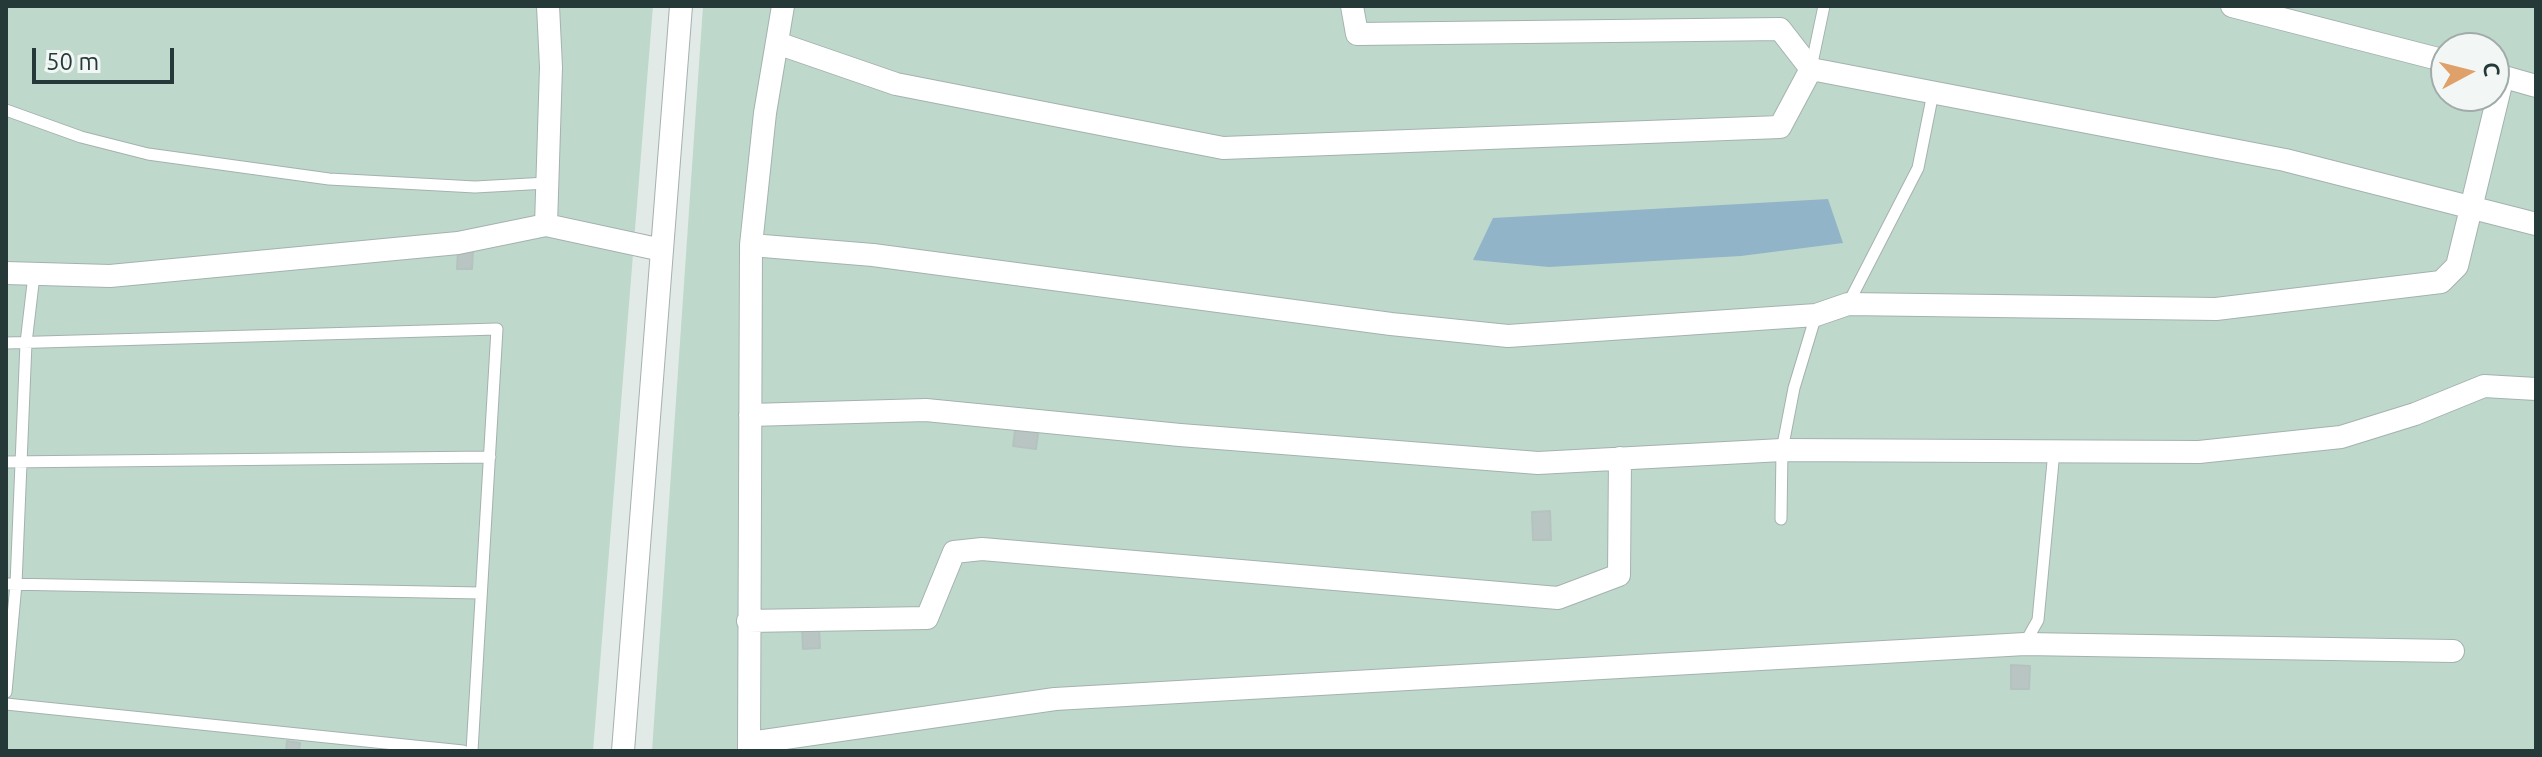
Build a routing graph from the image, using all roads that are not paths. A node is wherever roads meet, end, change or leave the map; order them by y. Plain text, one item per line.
1 (548, 6) edge
2 (681, 6) edge
3 (783, 6) edge
4 (1352, 6) edge
5 (1824, 6) edge
6 (2232, 6) edge
7 (777, 43) junction
8 (2430, 57) edge
9 (1811, 69) junction
10 (2510, 78) edge
11 (2536, 86) edge
12 (1933, 93) junction
13 (6, 110) edge
14 (2490, 112) edge
15 (547, 183) junction
16 (2471, 206) junction
17 (2536, 224) edge
18 (546, 225) junction
19 (751, 245) junction
20 (662, 250) junction
21 (6, 273) edge
22 (34, 275) junction
23 (1848, 304) junction
24 (1816, 315) junction
25 (6, 343) edge
26 (26, 343) junction
27 (2536, 389) edge
28 (750, 415) junction
29 (1782, 450) junction
30 (2054, 451) junction
31 (490, 457) junction
32 (1620, 458) junction
33 (6, 462) edge
34 (21, 462) junction
35 (1781, 519) dead end
36 (11, 584) edge
37 (481, 593) junction
38 (748, 621) junction
39 (2025, 644) junction
40 (2453, 651) dead end
41 (6, 692) edge
42 (6, 704) edge
43 (750, 747) edge
44 (463, 751) edge
45 (472, 751) edge
46 (623, 751) edge

1 - 15 street
2 - 20 street
3 - 7 street
4 - 9 street
5 - 9 lane
6 - 8 street
7 - 9 street
7 - 19 street
9 - 12 street
10 - 11 street
12 - 16 street
12 - 23 lane
13 - 15 lane
14 - 16 street
15 - 18 street
16 - 17 street
16 - 23 street
18 - 20 street
18 - 22 street
19 - 24 street
19 - 28 street
20 - 46 street
21 - 22 street
22 - 26 lane
23 - 24 street
24 - 29 lane
25 - 26 lane
26 - 31 lane
26 - 34 lane
27 - 30 street
28 - 32 street
28 - 38 street
29 - 30 street
29 - 32 street
29 - 35 lane
30 - 39 lane
31 - 34 lane
31 - 37 lane
32 - 38 street
33 - 34 lane
34 - 36 lane
36 - 37 lane
36 - 41 lane
37 - 45 lane
38 - 43 street
39 - 40 street
39 - 43 street
42 - 44 lane

